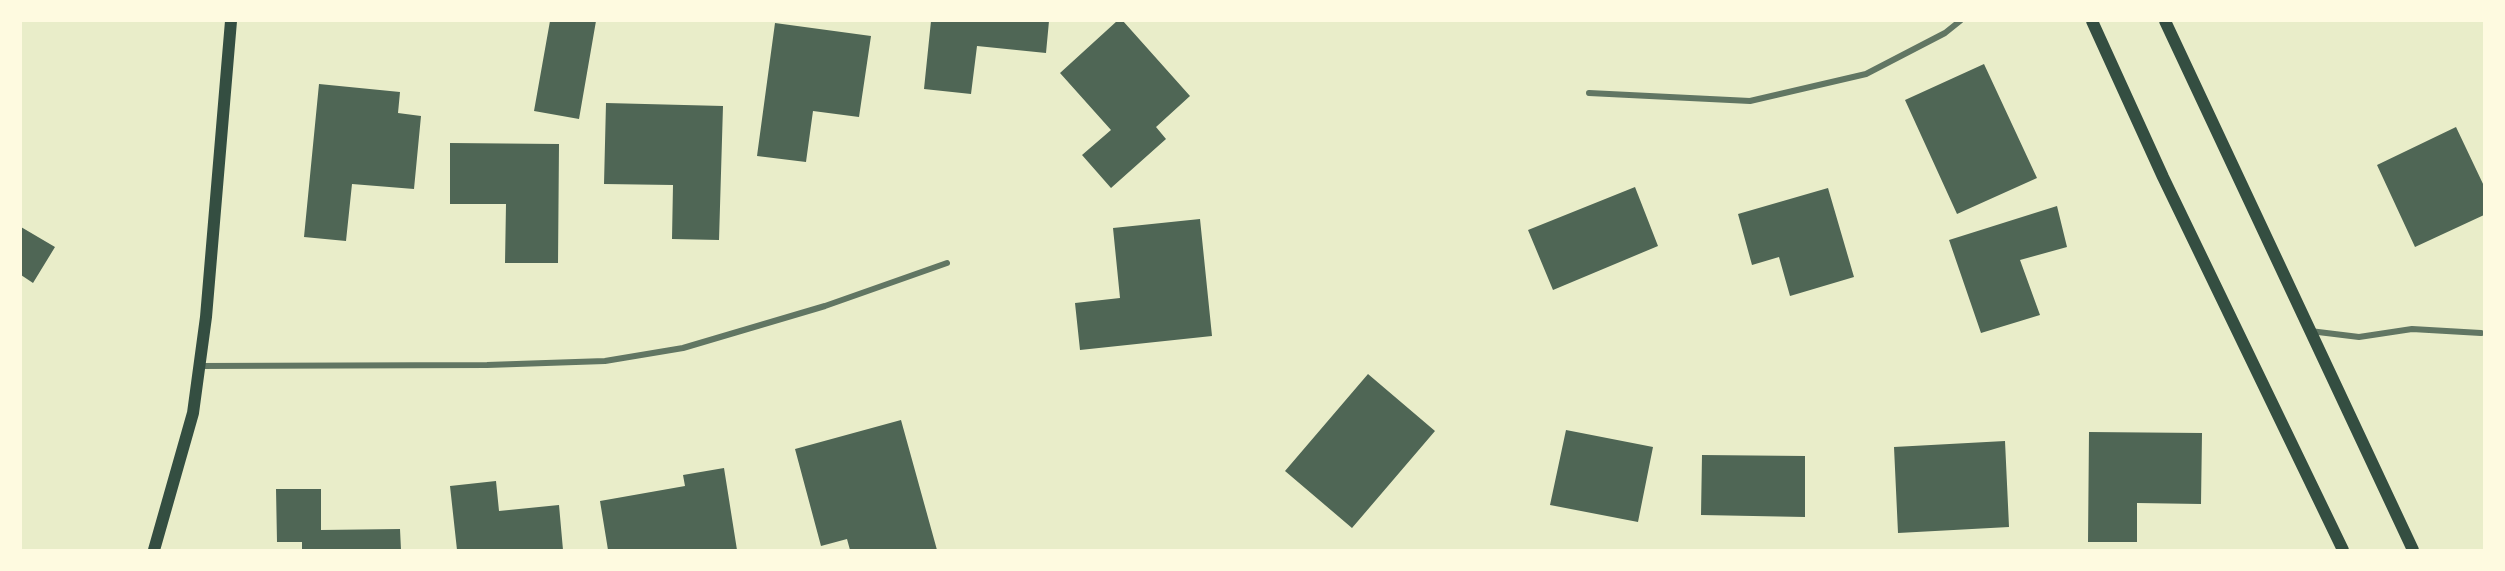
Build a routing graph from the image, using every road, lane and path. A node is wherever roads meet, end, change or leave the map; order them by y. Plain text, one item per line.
1 (231, 21) edge
2 (1960, 21) edge
3 (2092, 21) edge
4 (2165, 21) edge
5 (1589, 93) dead end
6 (947, 263) dead end
7 (2310, 331) junction
8 (2481, 333) dead end
9 (198, 366) junction
10 (154, 550) edge
11 (2343, 550) edge
12 (2413, 550) edge

1 - 9 main road
2 - 5 street
3 - 11 main road
4 - 7 main road
6 - 9 street
7 - 8 street
7 - 12 main road
9 - 10 main road

